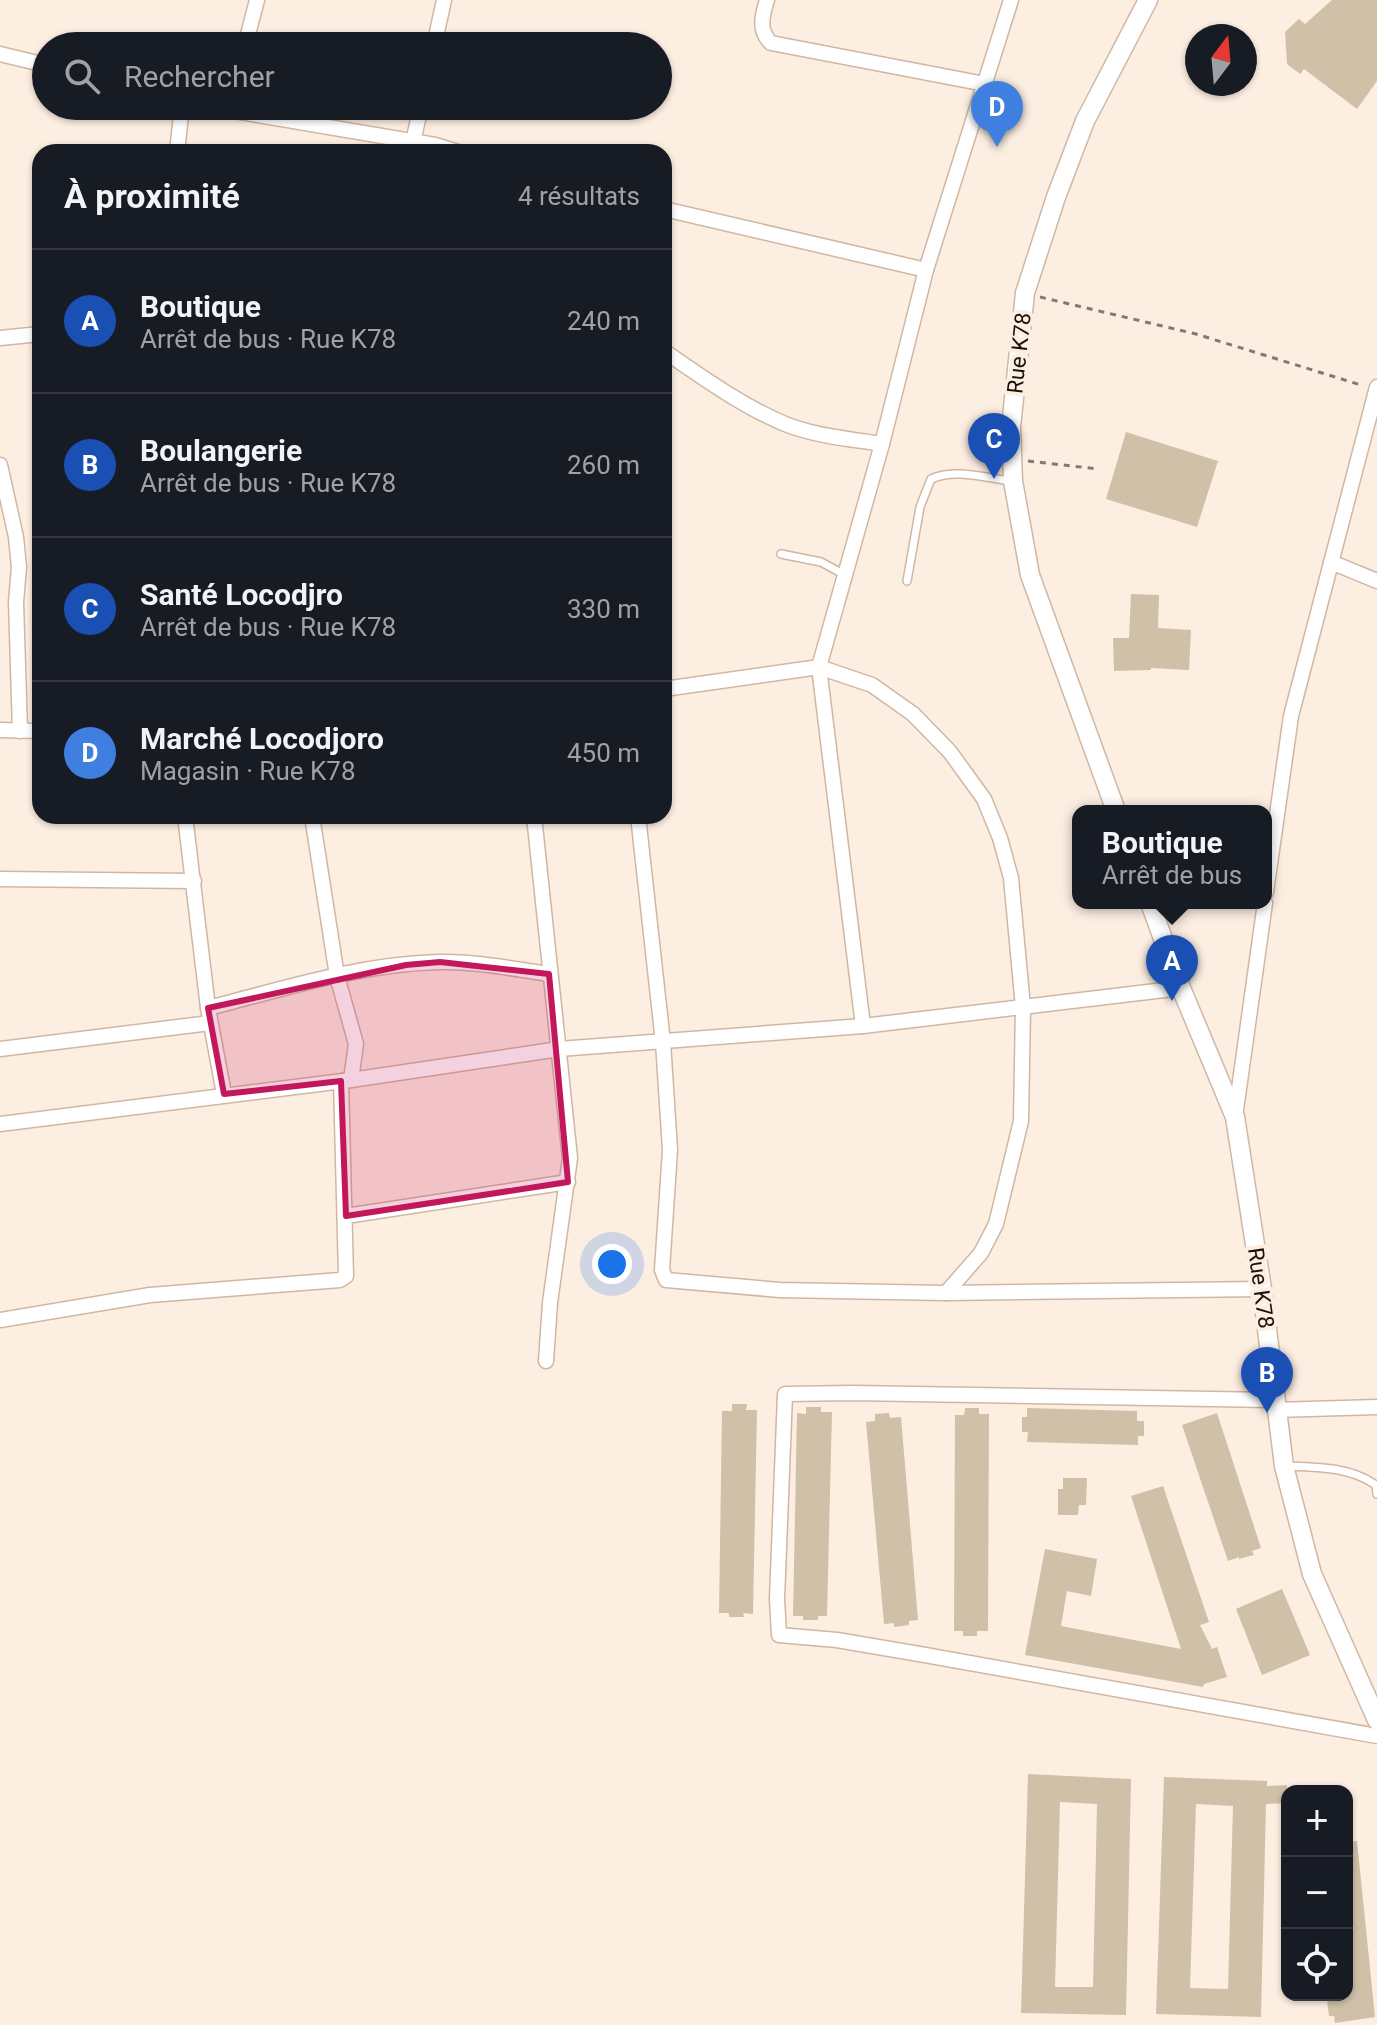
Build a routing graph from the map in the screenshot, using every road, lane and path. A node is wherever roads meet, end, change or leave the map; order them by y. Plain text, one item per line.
1 (257, 0) edge
2 (444, 0) edge
3 (767, 0) edge
4 (1011, 0) edge
5 (1148, 0) edge
6 (249, 32) edge
7 (437, 32) edge
8 (0, 54) edge
9 (32, 62) edge
10 (985, 84) junction
11 (180, 120) edge
12 (291, 120) edge
13 (418, 120) edge
14 (413, 142) junction
15 (178, 144) edge
16 (419, 144) edge
17 (672, 211) edge
18 (926, 270) junction
19 (1025, 293) junction
20 (32, 335) edge
21 (0, 338) edge
22 (672, 356) edge
23 (1377, 388) edge
24 (882, 444) junction
25 (1012, 459) junction
26 (0, 465) edge
27 (1098, 469) dead end
28 (1013, 481) junction
29 (781, 554) dead end
30 (1331, 562) junction
31 (845, 575) junction
32 (907, 581) dead end
33 (1377, 581) edge
34 (819, 667) junction
35 (672, 688) edge
36 (0, 730) edge
37 (20, 731) junction
38 (32, 731) edge
39 (1114, 805) edge
40 (186, 824) edge
41 (313, 824) edge
42 (535, 824) edge
43 (639, 824) edge
44 (1272, 850) edge
45 (0, 879) edge
46 (194, 881) junction
47 (1152, 909) edge
48 (1264, 909) edge
49 (549, 974) junction
50 (337, 976) junction
51 (1181, 988) junction
52 (1023, 1007) junction
53 (209, 1015) junction
54 (863, 1026) junction
55 (663, 1042) junction
56 (0, 1049) edge
57 (559, 1049) junction
58 (346, 1081) junction
59 (224, 1094) junction
60 (1235, 1117) junction
61 (0, 1124) edge
62 (568, 1182) junction
63 (346, 1216) junction
64 (1262, 1289) junction
65 (946, 1293) junction
66 (0, 1320) edge
67 (546, 1361) dead end
68 (1275, 1405) junction
69 (1377, 1407) edge
70 (1284, 1466) junction
71 (1377, 1494) edge
72 (1377, 1720) edge
73 (1377, 1736) edge

1 - 6 street
2 - 7 street
3 - 10 street
4 - 10 street
5 - 19 street, Rue K78
8 - 9 street
10 - 18 street
11 - 15 street
12 - 14 street
13 - 14 street
14 - 16 street
17 - 18 street
18 - 24 street
19 - 23 path
19 - 25 street, Rue K78
20 - 21 street
22 - 24 street
23 - 30 street
24 - 31 street
25 - 27 path
25 - 28 street, Rue K78
26 - 37 street
28 - 32 lane
28 - 39 street, Rue K78
29 - 31 lane
30 - 33 street
30 - 44 street
31 - 34 street
34 - 35 street
34 - 52 street
34 - 54 street
36 - 37 street
37 - 38 street
40 - 46 street
41 - 50 street
42 - 49 street
43 - 55 street
45 - 46 street
46 - 53 street
47 - 51 street, Rue K78
48 - 60 street
49 - 50 street
49 - 57 street
50 - 53 street
50 - 58 street
51 - 52 street
51 - 60 street, Rue K78
52 - 54 street
52 - 65 street
53 - 56 street
53 - 59 street
54 - 55 street
55 - 57 street
55 - 65 street
57 - 58 street
57 - 62 street
58 - 59 street
58 - 63 street
59 - 61 street
60 - 64 street, Rue K78
62 - 63 street
62 - 67 street
63 - 66 street
64 - 65 street
64 - 68 street, Rue K78
68 - 69 street
68 - 70 street, Rue K78
68 - 73 street
70 - 71 lane
70 - 72 street, Rue K78

